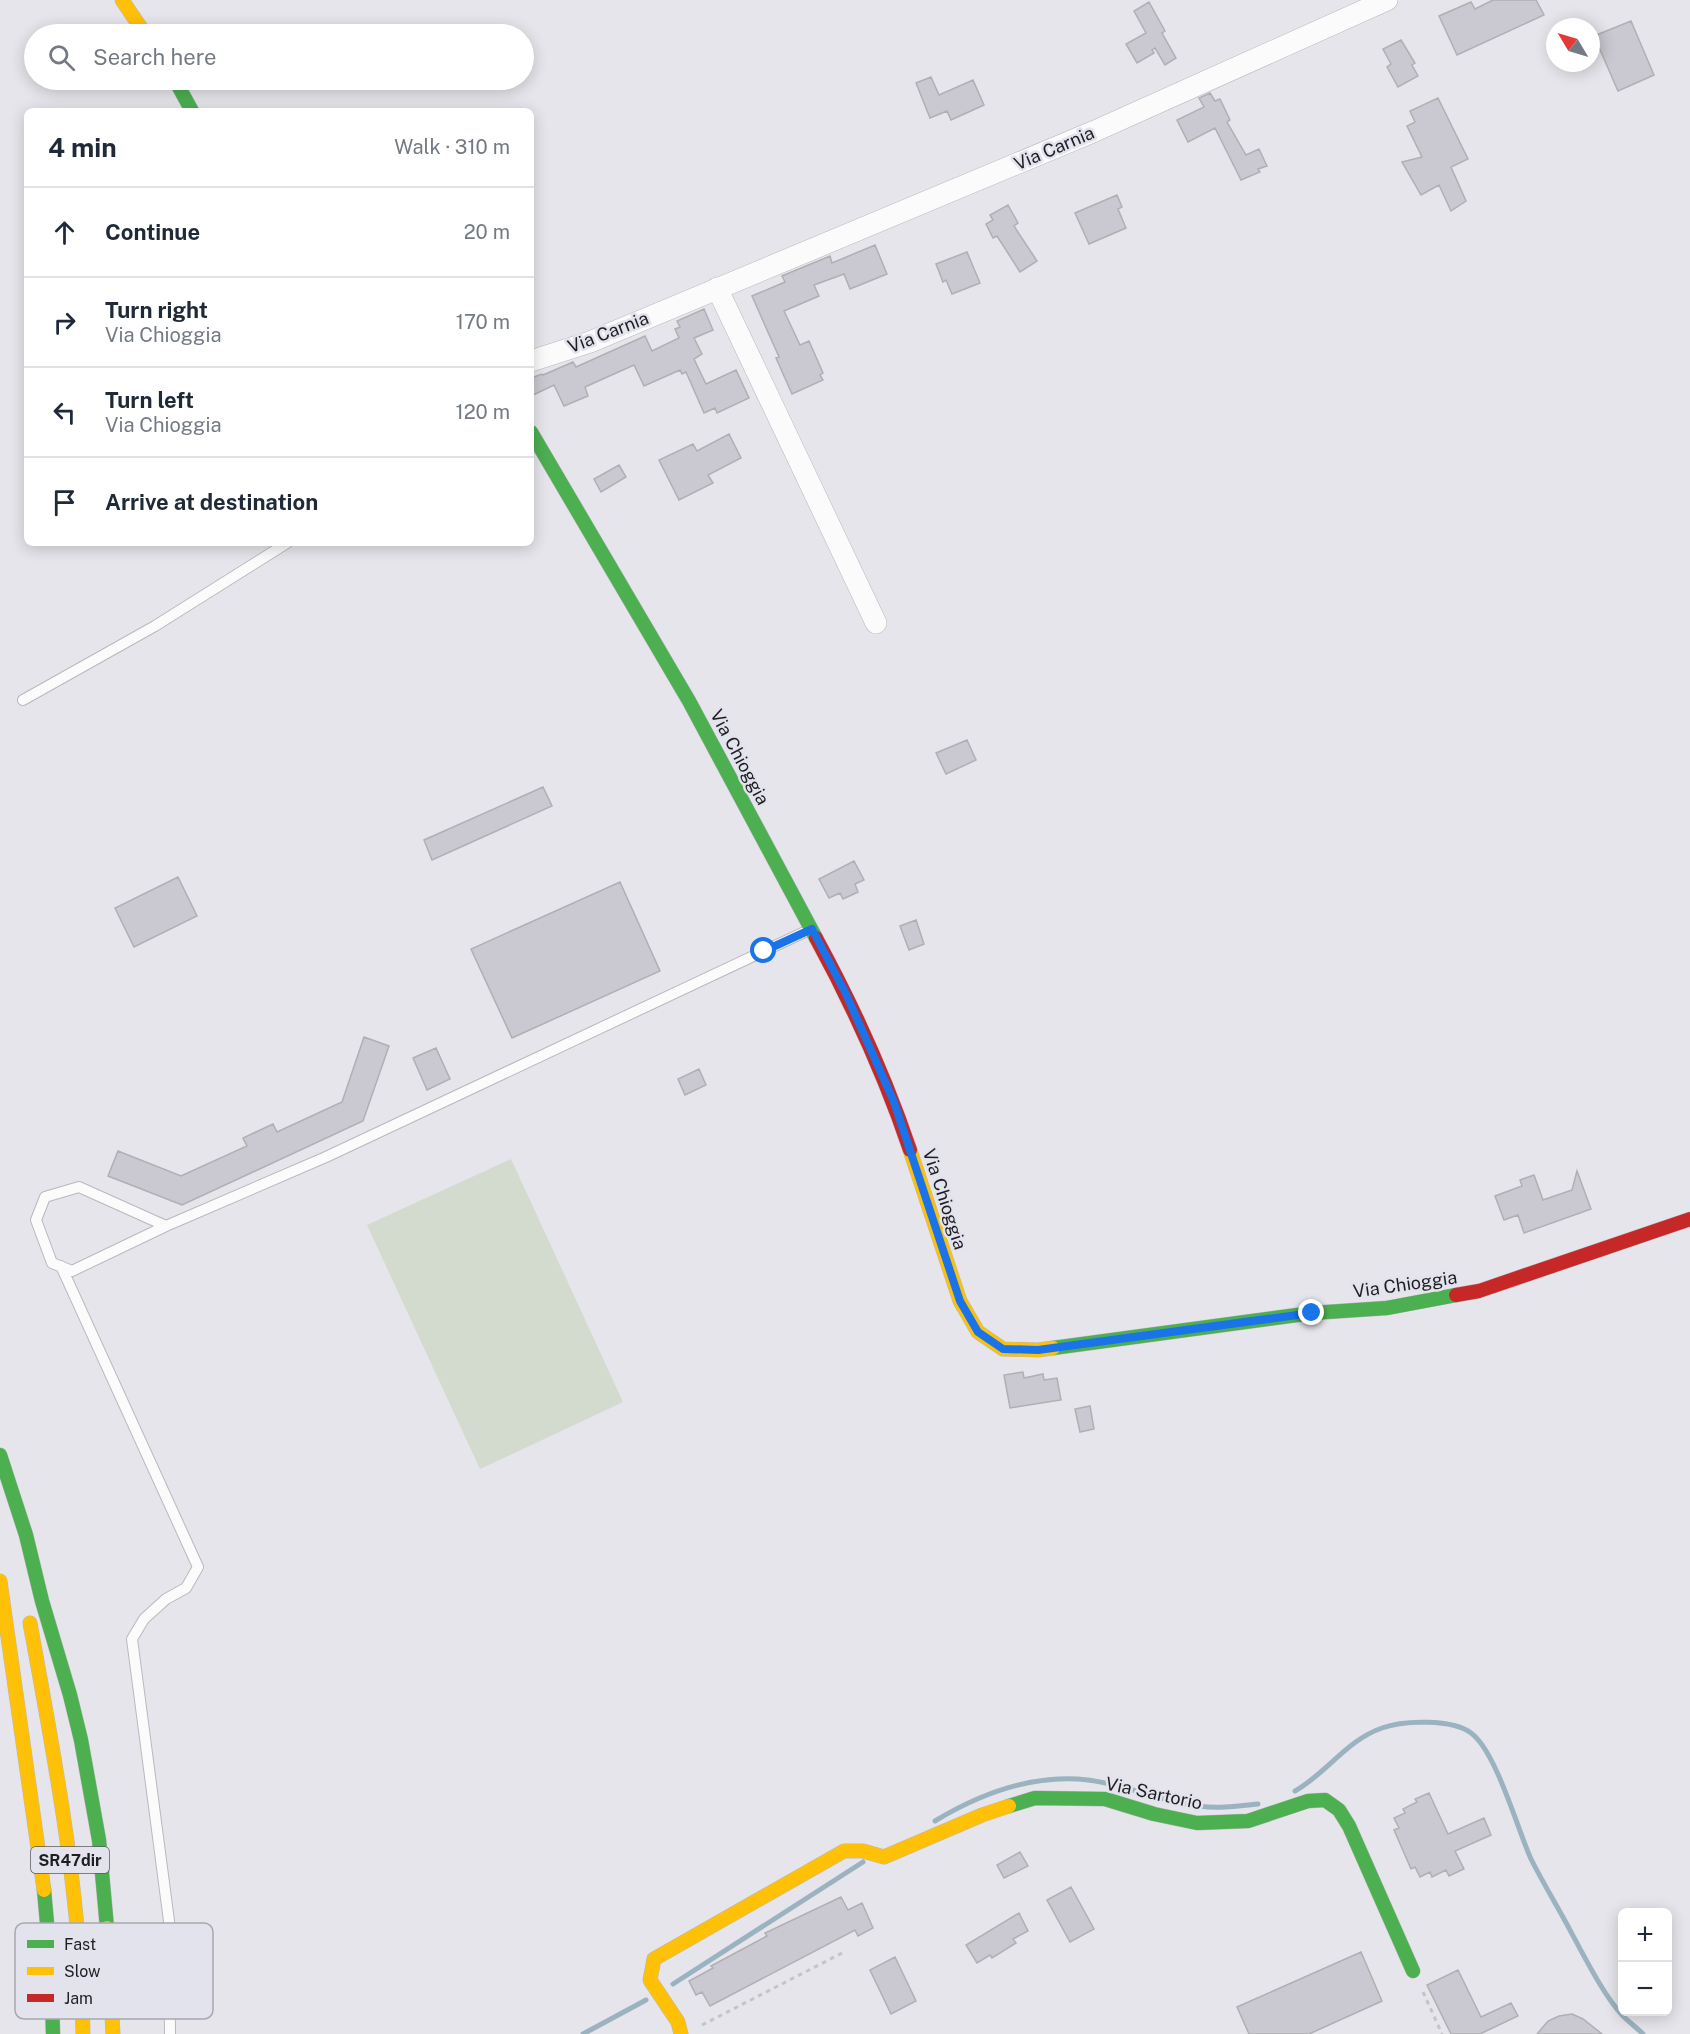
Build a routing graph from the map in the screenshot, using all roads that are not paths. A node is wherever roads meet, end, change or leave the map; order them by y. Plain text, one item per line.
1 (122, 0) edge
2 (1387, 0) edge
3 (138, 24) edge
4 (180, 90) edge
5 (190, 108) edge
6 (717, 288) junction
7 (534, 360) edge
8 (534, 437) edge
9 (282, 546) edge
10 (876, 623) dead end
11 (23, 700) dead end
12 (812, 929) junction
13 (1690, 1219) edge
14 (166, 1226) junction
15 (61, 1266) junction
16 (0, 1455) edge
17 (0, 1480) edge
18 (12, 1538) dead end
19 (0, 1581) edge
20 (27, 1608) dead end
21 (47, 1923) edge
22 (78, 1923) edge
23 (107, 1923) edge
24 (169, 1923) edge
25 (1413, 1971) road end
26 (53, 2019) edge
27 (83, 2019) edge
28 (112, 2019) edge
29 (170, 2019) edge
30 (54, 2034) edge
31 (83, 2034) edge
32 (113, 2034) edge
33 (170, 2034) edge
34 (681, 2034) edge

1 - 3 main road
2 - 6 street, Via Carnia
4 - 5 main road
6 - 7 street, Via Carnia
6 - 10 street
8 - 12 main road, Via Chioggia
9 - 11 lane
12 - 13 main road, Via Chioggia
12 - 14 lane
14 - 15 lane
14 - 15 lane
15 - 24 lane
16 - 23 main road
17 - 18 main road
19 - 21 main road
20 - 22 main road, SR47dir / SR47dir
25 - 34 main road, Via Sartorio
26 - 30 main road
27 - 31 main road, SR47dir / SR47dir
28 - 32 main road
29 - 33 lane

